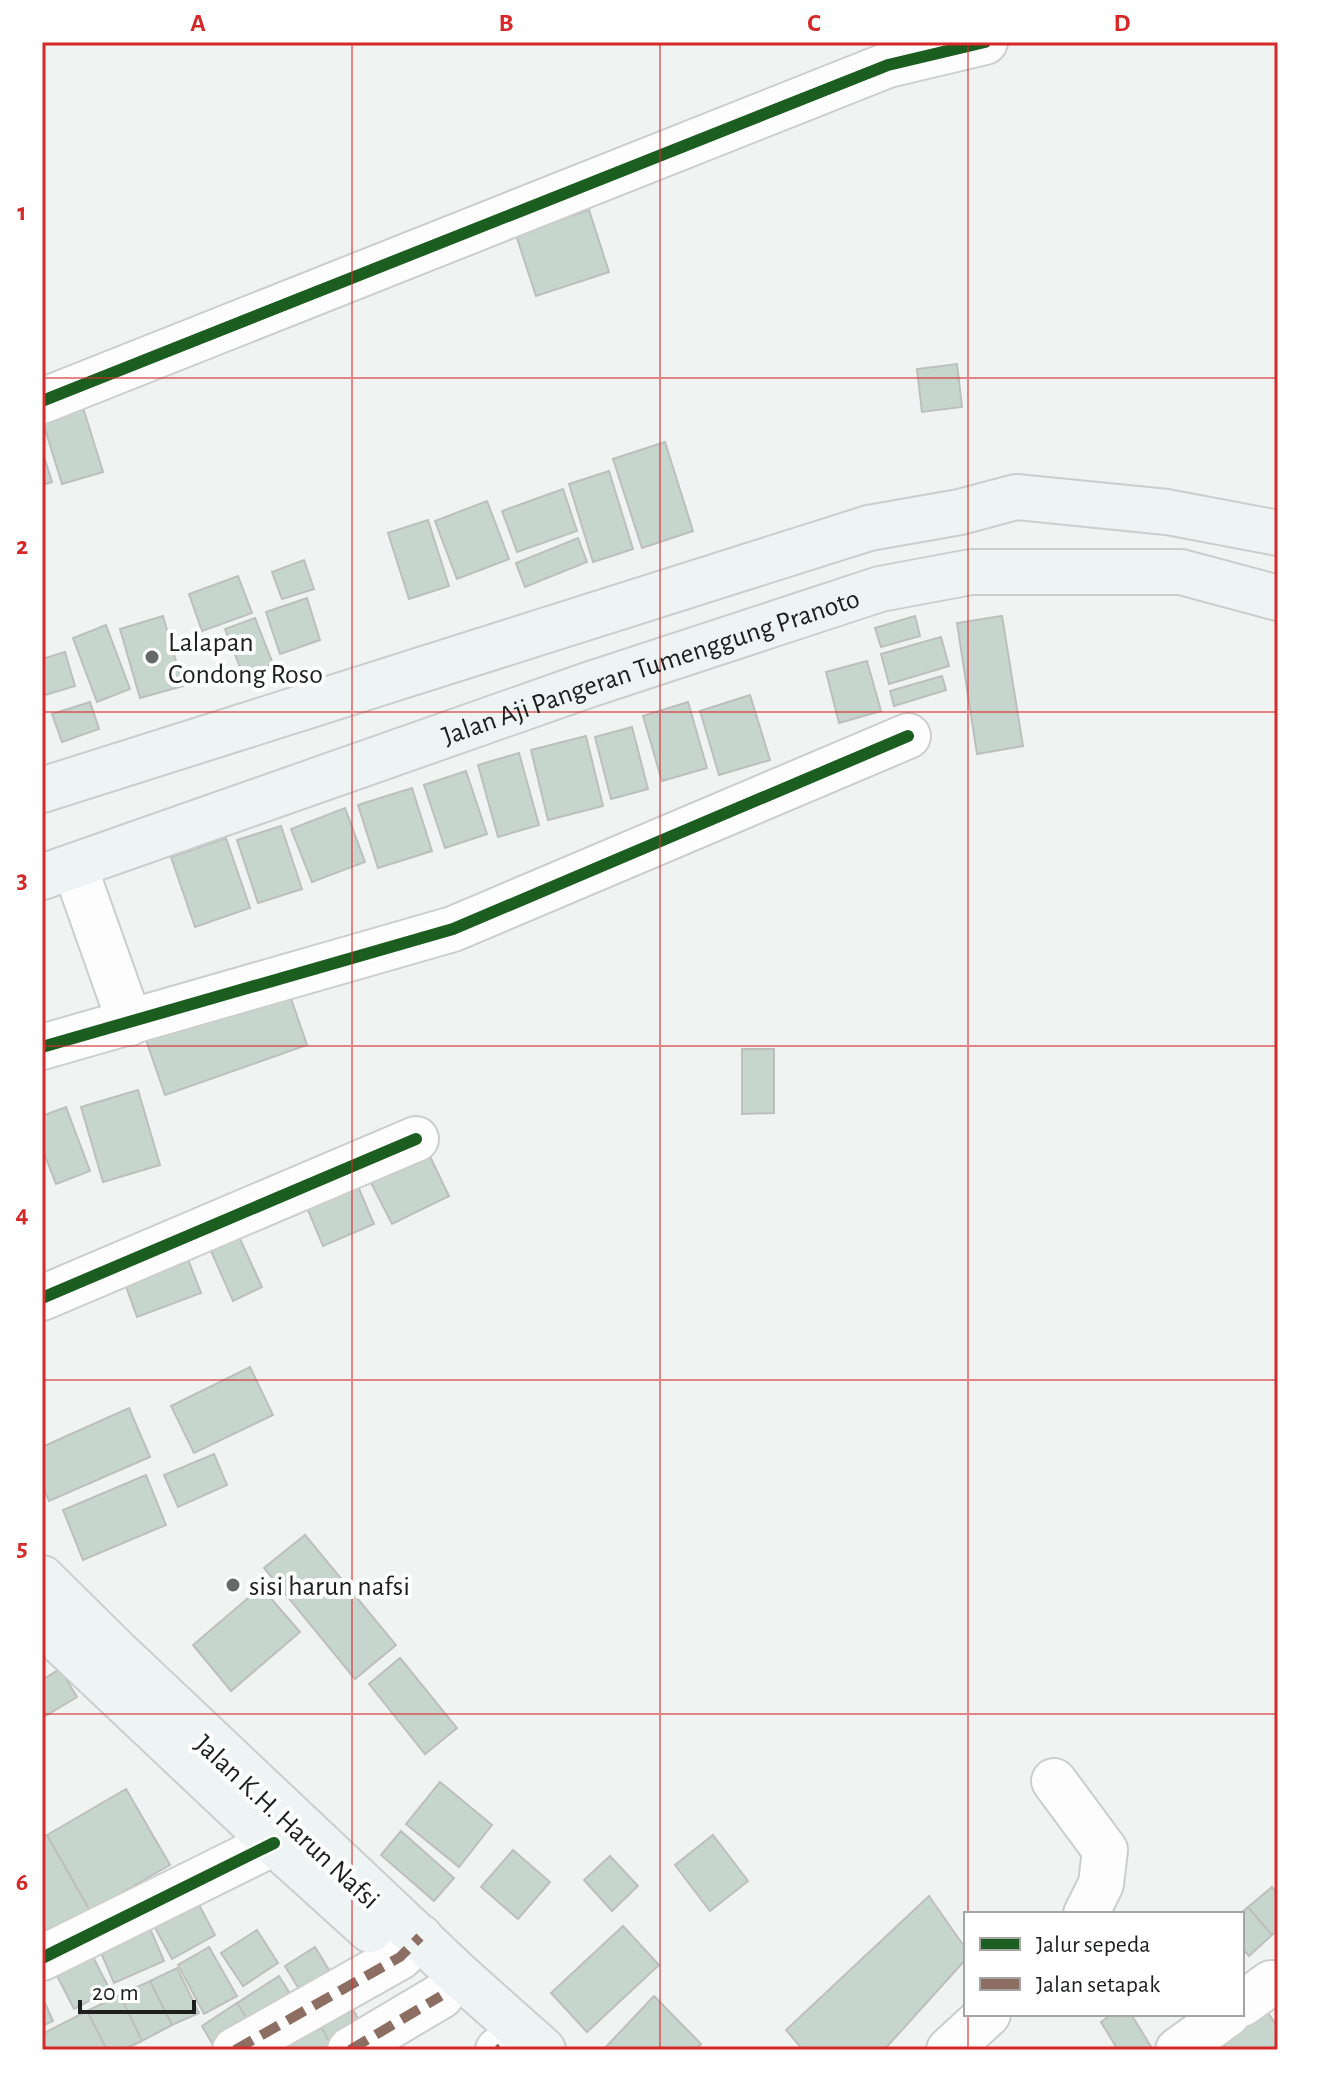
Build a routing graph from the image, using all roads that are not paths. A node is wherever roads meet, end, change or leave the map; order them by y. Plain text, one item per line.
1 (985, 42) edge
2 (42, 401) edge
3 (1278, 533) edge
4 (1278, 598) edge
5 (908, 736) dead end
6 (42, 790) edge
7 (58, 872) edge
8 (130, 1023) junction
9 (42, 1047) edge
10 (416, 1139) dead end
11 (42, 1298) edge
12 (42, 1578) edge
13 (42, 1624) edge
14 (1054, 1781) dead end
15 (274, 1843) junction
16 (1087, 1912) edge
17 (410, 1947) junction
18 (42, 1958) edge
19 (441, 1996) junction
20 (986, 2016) edge
21 (1225, 2016) edge
22 (235, 2050) edge
23 (350, 2050) edge
24 (511, 2050) edge
25 (949, 2050) edge
26 (1178, 2050) edge

1 - 2 street
3 - 6 main road
4 - 7 main road, Jalan Aji Pangeran Tumenggung Pranoto
5 - 8 street
7 - 8 street
8 - 9 street
10 - 11 street
12 - 17 main road, Jalan K.H. Harun Nafsi
13 - 15 main road, Jalan K.H. Harun Nafsi
14 - 16 street
15 - 17 main road, Jalan K.H. Harun Nafsi
15 - 18 street
17 - 19 main road, Jalan K.H. Harun Nafsi
17 - 22 street
17 - 24 main road, Jalan K.H. Harun Nafsi
19 - 23 street
19 - 24 main road, Jalan K.H. Harun Nafsi
20 - 25 street
21 - 26 street

